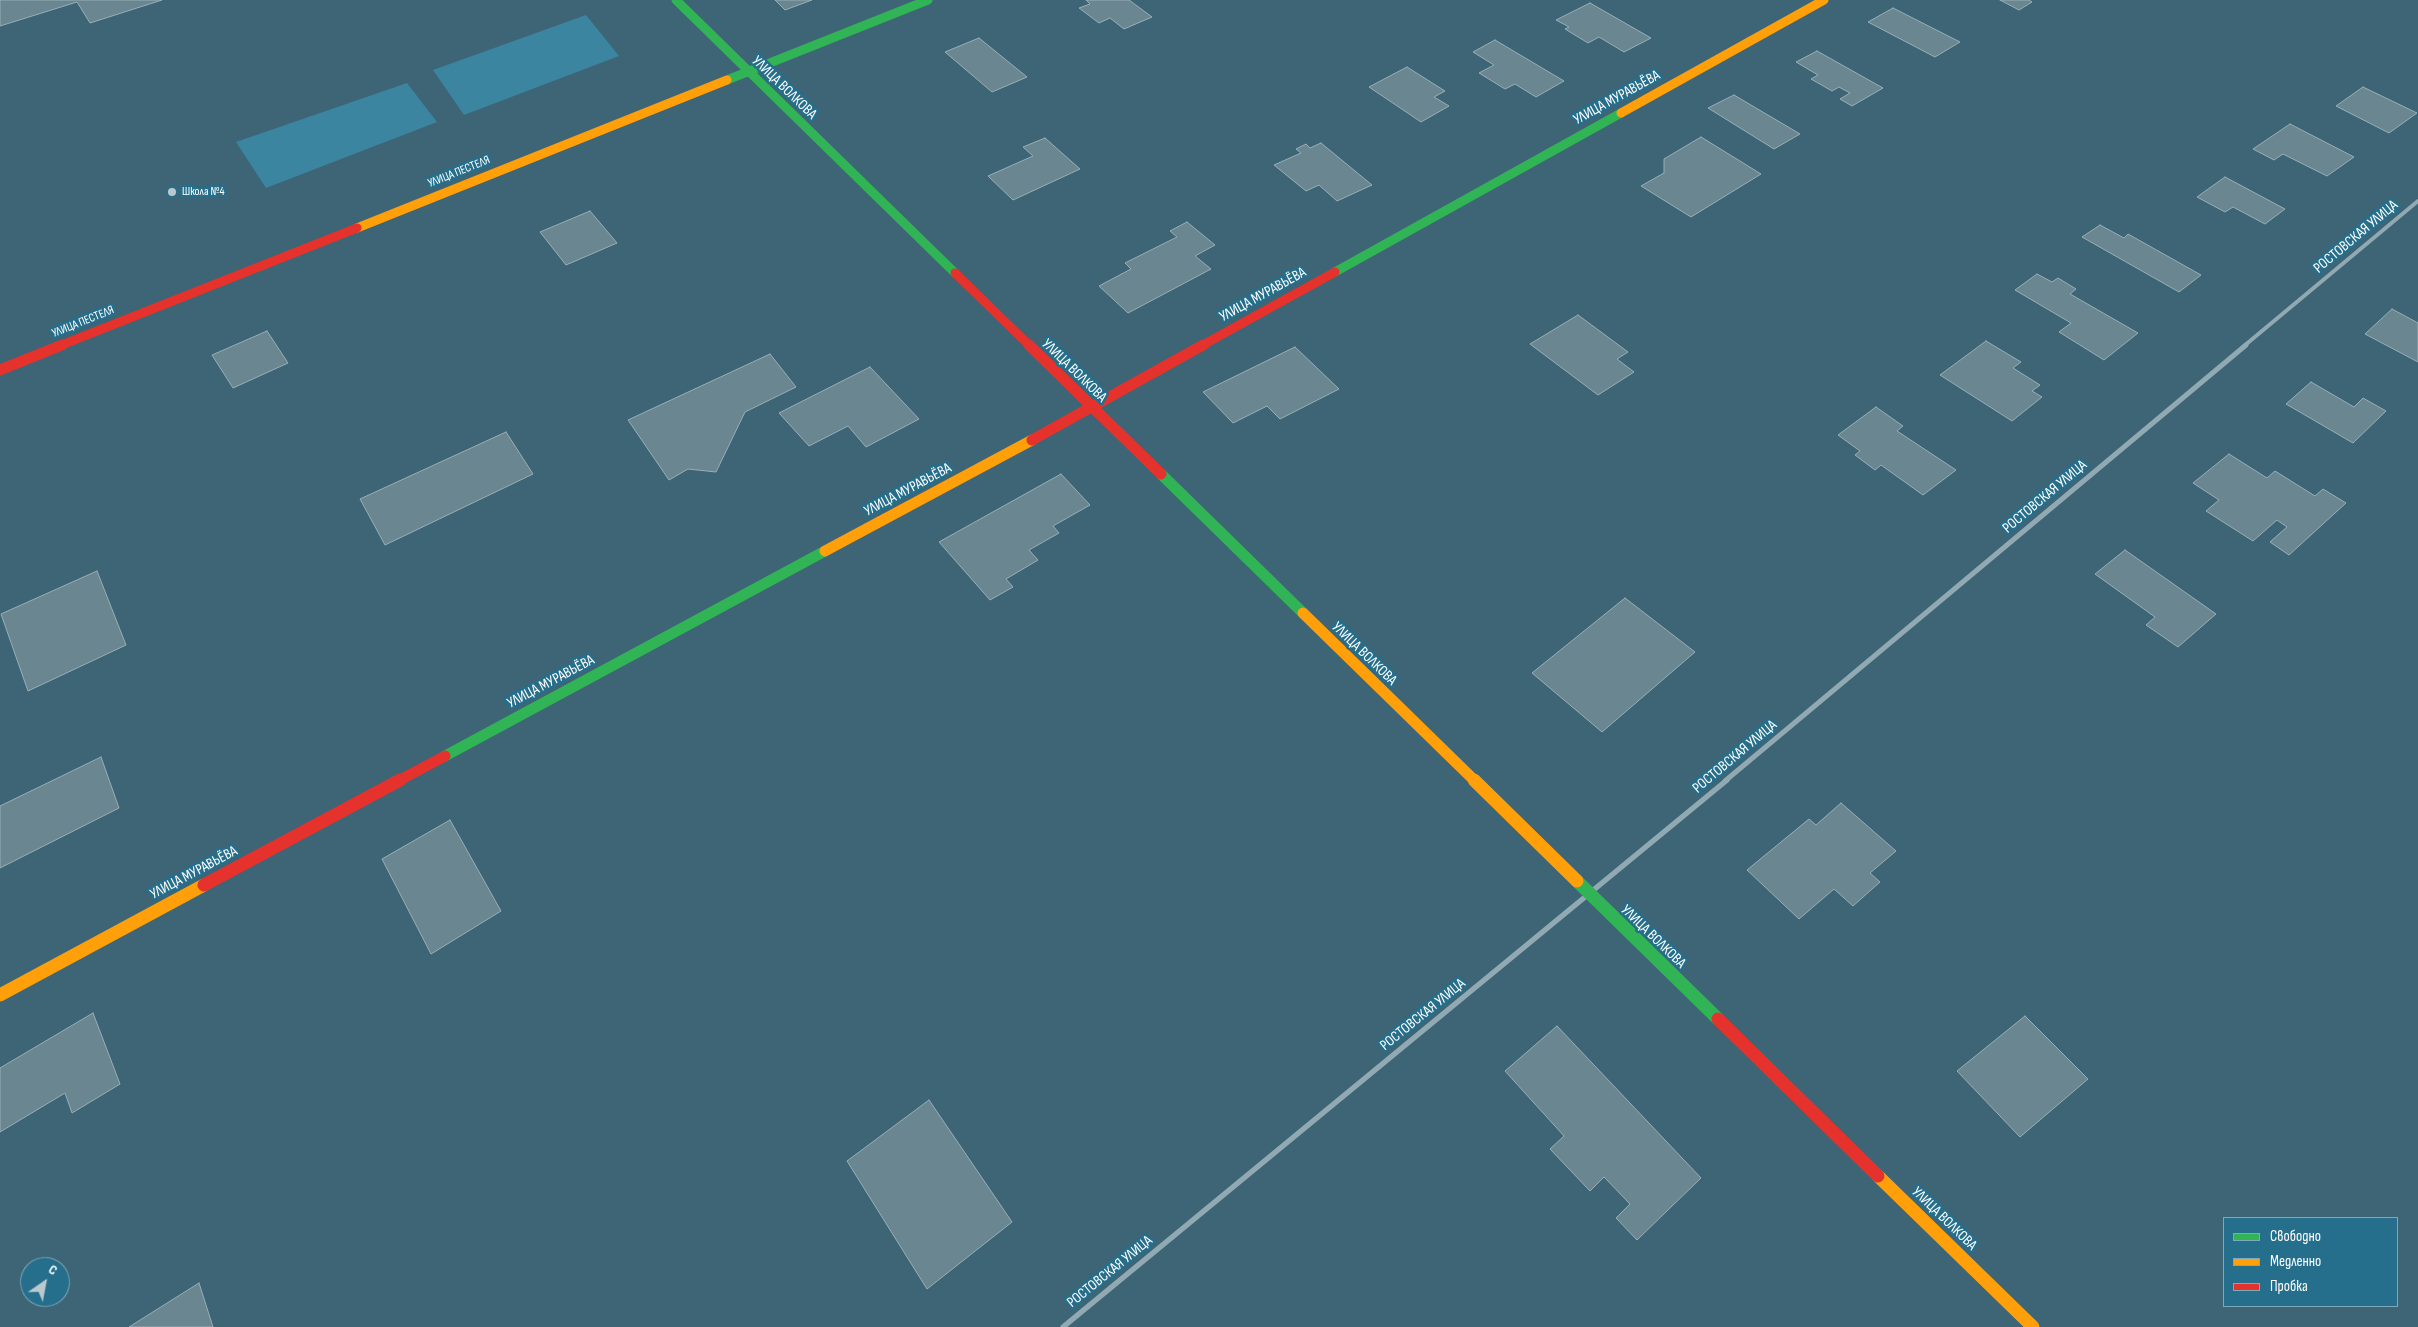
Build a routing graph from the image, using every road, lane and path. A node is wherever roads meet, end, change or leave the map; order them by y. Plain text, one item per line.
1 (676, 0) edge
2 (928, 0) edge
3 (1824, 0) edge
4 (747, 72) junction
5 (2418, 201) edge
6 (0, 370) edge
7 (1091, 408) junction
8 (1589, 895) junction
9 (0, 995) edge
10 (1063, 1327) edge
11 (2033, 1327) edge

1 - 4 street, УЛИЦА ВОЛКОВА
2 - 4 street, УЛИЦА ПЕСТЕЛЯ
3 - 7 street, УЛИЦА МУРАВЬЁВА
4 - 6 street, УЛИЦА ПЕСТЕЛЯ
4 - 7 street, УЛИЦА ВОЛКОВА
5 - 8 street, РОСТОВСКАЯ УЛИЦА
7 - 8 street, УЛИЦА ВОЛКОВА
7 - 9 street, УЛИЦА МУРАВЬЁВА
8 - 10 street, РОСТОВСКАЯ УЛИЦА
8 - 11 street, УЛИЦА ВОЛКОВА

